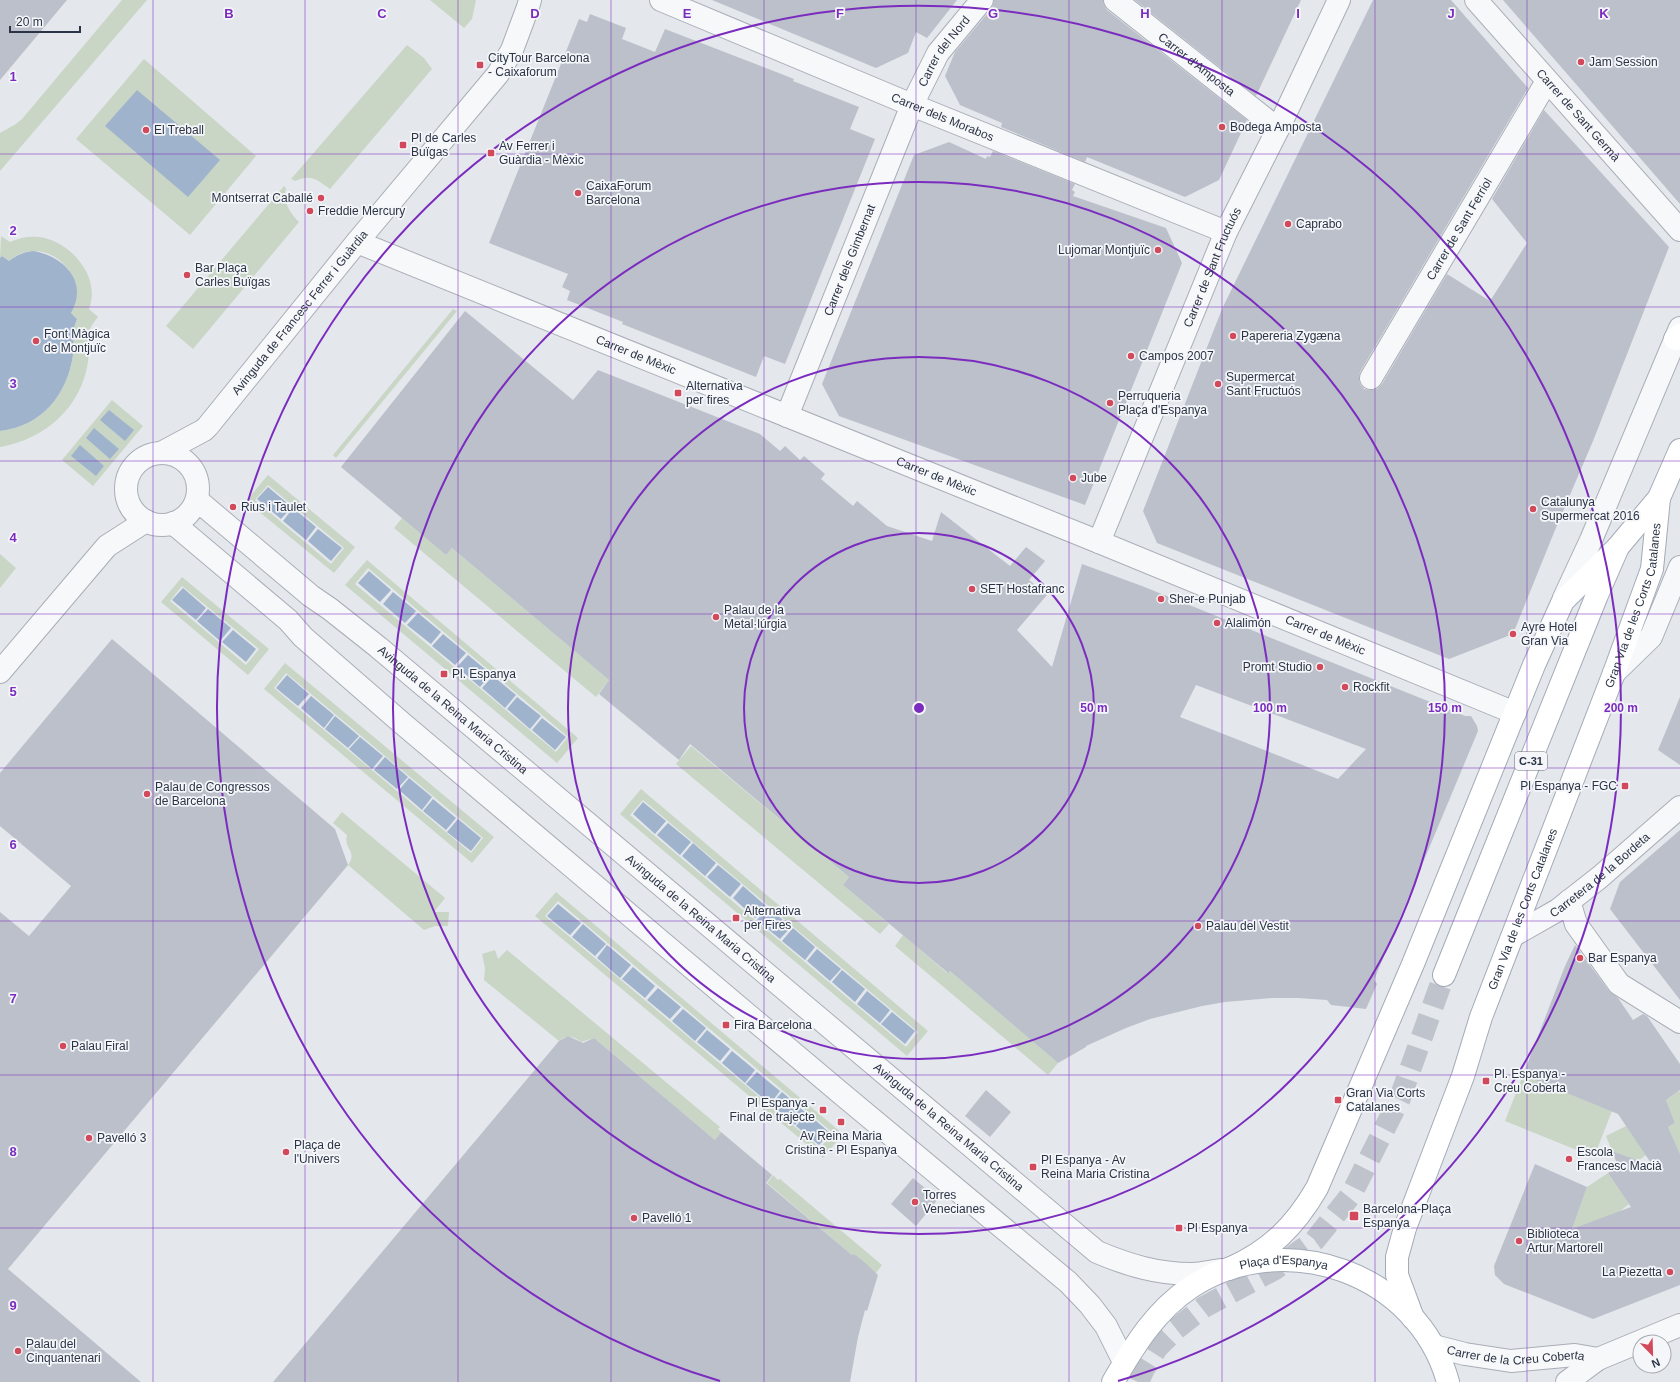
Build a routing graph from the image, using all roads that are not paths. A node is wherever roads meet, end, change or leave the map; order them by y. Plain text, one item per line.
1 (530, 0) edge
2 (661, 0) edge
3 (982, 0) edge
4 (1115, 0) edge
5 (1339, 0) edge
6 (1476, 0) edge
7 (1548, 82) junction
8 (912, 105) junction
9 (1278, 129) junction
10 (1680, 230) edge
11 (1226, 232) junction
12 (357, 242) junction
13 (1678, 334) edge
14 (1371, 378) dead end
15 (787, 416) junction
16 (204, 430) junction
17 (1680, 450) edge
18 (163, 452) junction
19 (192, 468) junction
20 (1659, 498) junction
21 (127, 500) junction
22 (197, 500) junction
23 (146, 521) junction
24 (174, 523) junction
25 (1099, 542) junction
26 (107, 546) junction
27 (1618, 547) junction
28 (1680, 567) edge
29 (1563, 601) junction
30 (0, 672) edge
31 (1614, 673) junction
32 (1515, 713) junction
33 (1680, 807) edge
34 (1569, 901) junction
35 (1514, 935) junction
36 (1444, 975) tunnel mouth
37 (1680, 1022) edge
38 (1230, 1269) junction
39 (1413, 1318) junction
40 (1680, 1325) edge
41 (1434, 1346) junction
42 (1598, 1359) junction
43 (1122, 1372) edge
44 (1112, 1382) edge
45 (1448, 1382) edge
46 (1567, 1382) edge

1 - 12 street, Avinguda de Francesc Ferrer i Guàrdia
2 - 8 street, Carrer dels Morabos
3 - 8 street, Carrer del Nord
4 - 9 street, Carrer d'Amposta
5 - 9 street, Carrer de Sant Fructuós
6 - 7 street, Carrer de Sant Germà
7 - 10 street, Carrer de Sant Germà
7 - 14 street, Carrer de Sant Ferriol
8 - 11 street, Carrer dels Morabos
8 - 15 street, Carrer dels Gimbernat
9 - 11 street, Carrer de Sant Fructuós
11 - 25 street, Carrer de Sant Fructuós
12 - 15 street, Carrer de Mèxic
12 - 16 street, Avinguda de Francesc Ferrer i Guàrdia
13 - 29 street
15 - 25 street, Carrer de Mèxic
16 - 18 street, Avinguda de Francesc Ferrer i Guàrdia
16 - 19 street, Avinguda de Francesc Ferrer i Guàrdia
17 - 20 main road, Gran Via de les Corts Catalanes / C-31
18 - 19 street
18 - 21 street
19 - 22 street
20 - 27 main road, Gran Via de les Corts Catalanes / C-31
20 - 31 main road, Gran Via de les Corts Catalanes / C-31
21 - 23 street
21 - 26 street
22 - 24 street
22 - 38 street, Avinguda de la Reina Maria Cristina
23 - 24 street
23 - 26 street
24 - 43 street
25 - 32 street, Carrer de Mèxic
26 - 30 street
27 - 29 main road
27 - 36 main road, Gran Via de les Corts Catalanes / C-31
28 - 31 street
29 - 32 main road
31 - 35 main road, Gran Via de les Corts Catalanes / C-31
32 - 38 main road
33 - 34 street, Carretera de la Bordeta
34 - 35 street, Carretera de la Bordeta
34 - 37 street
35 - 39 main road, Gran Via de les Corts Catalanes / C-31
38 - 39 main road, Plaça d'Espanya
38 - 43 main road, Plaça d'Espanya
39 - 41 main road, Plaça d'Espanya
40 - 42 street, Carrer de la Creu Coberta
41 - 42 street, Carrer de la Creu Coberta
41 - 45 main road, Plaça d'Espanya
42 - 46 street, Carrer de la Creu Coberta
43 - 44 main road, Plaça d'Espanya

